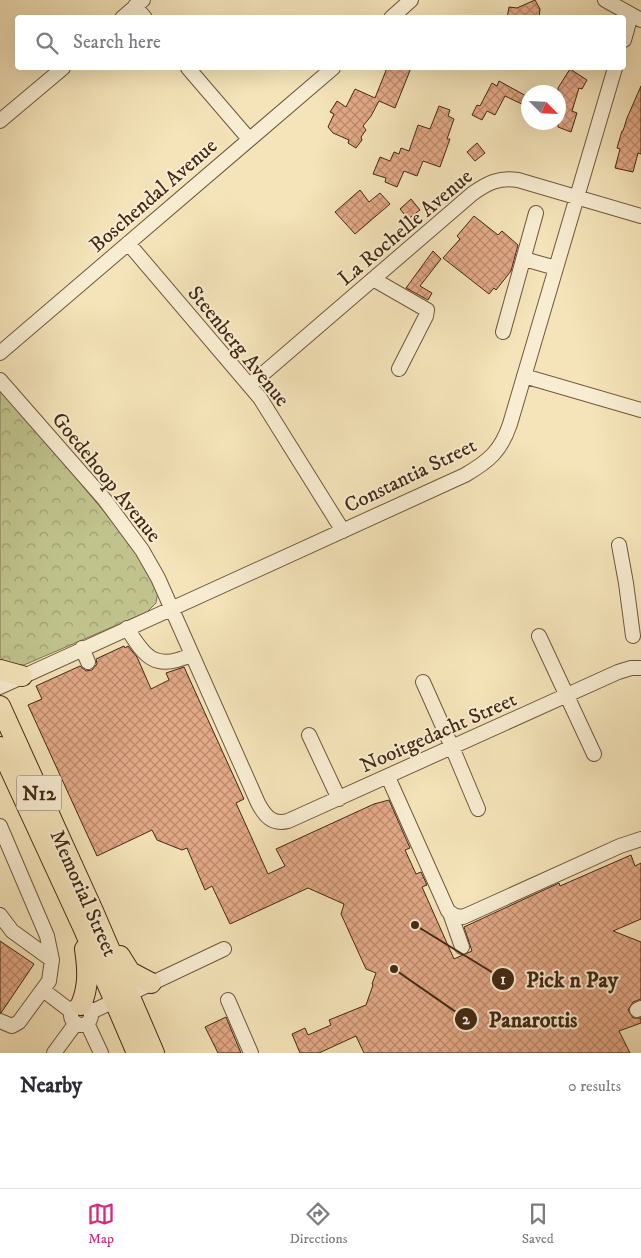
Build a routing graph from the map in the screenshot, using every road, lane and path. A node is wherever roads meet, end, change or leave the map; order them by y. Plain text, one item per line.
1 (411, 0) edge
2 (605, 0) edge
3 (139, 3) edge
4 (125, 15) edge
5 (144, 15) edge
6 (394, 15) edge
7 (636, 18) edge
8 (626, 36) edge
9 (61, 70) edge
10 (190, 70) edge
11 (331, 70) edge
12 (614, 70) edge
13 (0, 121) edge
14 (249, 139) junction
15 (577, 196) junction
16 (536, 213) dead end
17 (641, 216) edge
18 (128, 243) junction
19 (524, 259) junction
20 (556, 268) junction
21 (373, 279) junction
22 (504, 332) dead end
23 (0, 353) edge
24 (400, 370) dead end
25 (524, 376) junction
26 (0, 380) edge
27 (250, 385) junction
28 (641, 410) edge
29 (343, 531) junction
30 (619, 545) dead end
31 (626, 583) junction
32 (641, 587) edge
33 (170, 608) junction
34 (127, 628) junction
35 (539, 636) dead end
36 (633, 636) dead end
37 (82, 648) junction
38 (191, 655) junction
39 (88, 662) dead end
40 (641, 668) edge
41 (0, 670) edge
42 (22, 676) junction
43 (422, 682) dead end
44 (0, 686) edge
45 (567, 695) junction
46 (0, 706) edge
47 (309, 735) dead end
48 (0, 747) edge
49 (452, 747) junction
50 (594, 754) dead end
51 (388, 776) junction
52 (339, 799) junction
53 (258, 803) joint
54 (478, 809) dead end
55 (0, 826) edge
56 (641, 839) edge
57 (450, 913) junction
58 (0, 915) edge
59 (88, 919) junction
60 (462, 947) dead end
61 (224, 948) dead end
62 (52, 960) junction
63 (151, 983) junction
64 (43, 990) junction
65 (121, 998) junction
66 (228, 1000) dead end
67 (81, 1015) junction
68 (0, 1021) edge
69 (54, 1053) edge
70 (101, 1053) edge
71 (137, 1053) edge
72 (154, 1053) edge
73 (251, 1053) edge

1 - 6 street
2 - 7 street
3 - 4 street
3 - 5 street
7 - 8 street
9 - 13 street
10 - 14 street
11 - 14 street, Boschendal Avenue
12 - 15 street, Constantia Street
14 - 18 street, Boschendal Avenue
15 - 17 street, La Rochelle Avenue
15 - 20 street, Constantia Street
15 - 21 street, La Rochelle Avenue
16 - 19 street
18 - 23 street, Boschendal Avenue
18 - 27 street, Steenberg Avenue
19 - 20 street
19 - 22 street
20 - 25 street, Constantia Street
21 - 24 street
21 - 27 street, La Rochelle Avenue
25 - 28 street
25 - 29 street, Constantia Street
26 - 33 street, Goedehoop Avenue
27 - 29 street, Steenberg Avenue
29 - 33 street, Constantia Street
30 - 31 street
31 - 32 street
31 - 36 street
33 - 34 street, Constantia Street
33 - 38 street, Goedehoop Avenue
34 - 37 street, Constantia Street
34 - 38 street
35 - 45 street
37 - 39 street
37 - 42 street, Constantia Street
38 - 53 street, Goedehoop Avenue
40 - 45 street, Nooitgedacht Street
41 - 42 highway
42 - 44 street, Constantia Street
43 - 49 street
45 - 49 street, Nooitgedacht Street
45 - 50 street
46 - 59 highway, Memorial Street / N12
47 - 52 street
48 - 59 highway, Memorial Street / N12
49 - 51 street, Nooitgedacht Street
49 - 54 street
51 - 52 street, Nooitgedacht Street
51 - 57 street
52 - 53 street, Nooitgedacht Street
55 - 62 street
56 - 57 street
57 - 60 street
58 - 62 street
59 - 63 highway
59 - 65 highway, Memorial Street / N12
59 - 67 highway
61 - 63 street
62 - 64 street
63 - 65 street
64 - 67 street
64 - 68 street
65 - 67 street
65 - 71 highway, Memorial Street / N12
65 - 72 highway, Memorial Street / N12
66 - 73 street
67 - 69 street
67 - 70 street

